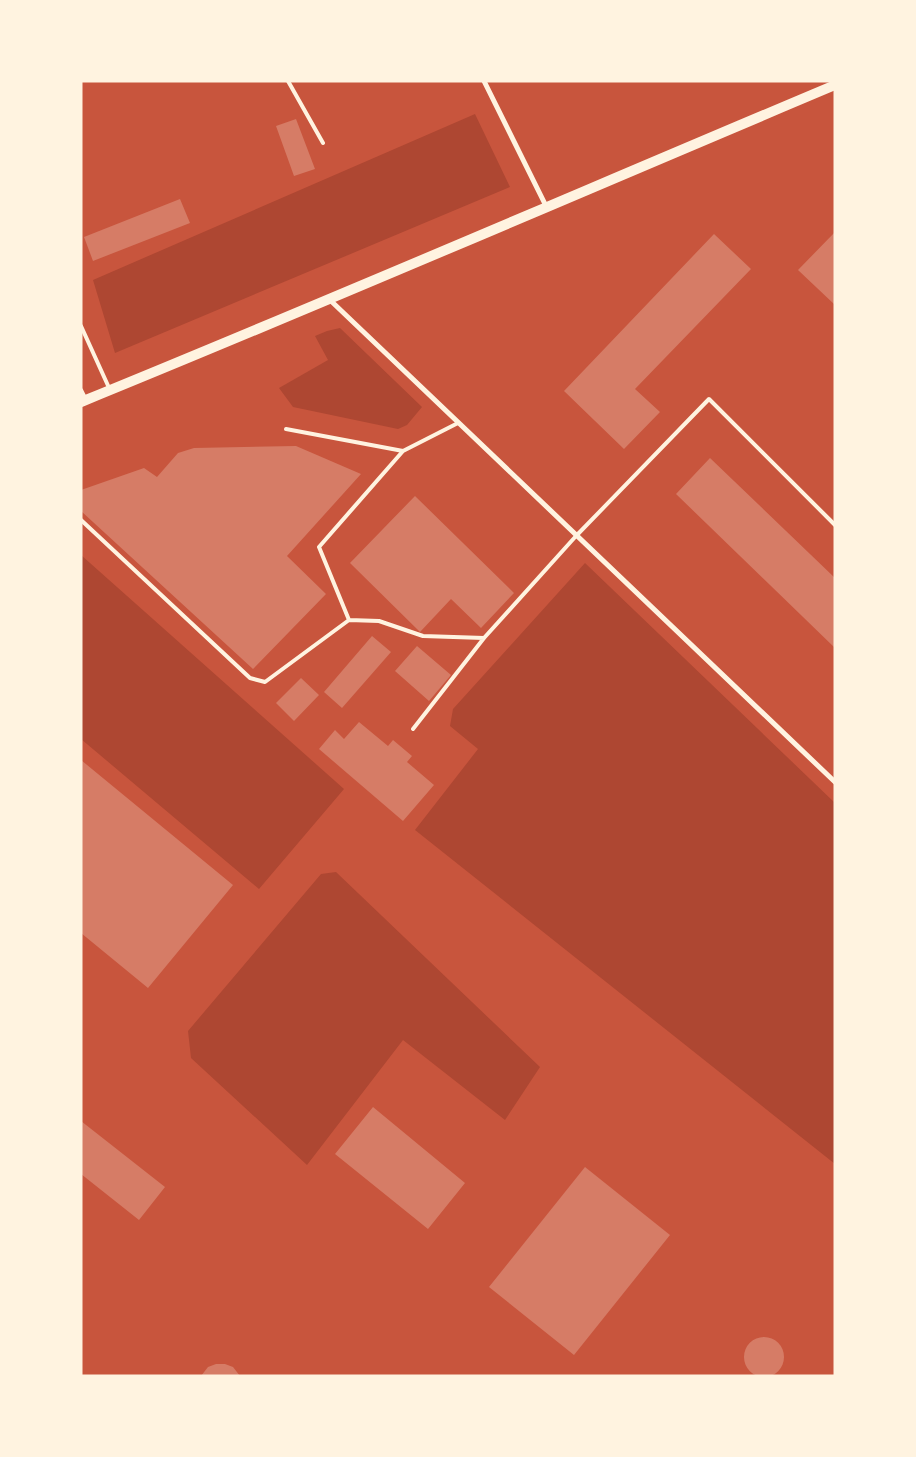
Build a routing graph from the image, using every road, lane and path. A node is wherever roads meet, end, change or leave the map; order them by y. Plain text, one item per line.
1 (288, 81) edge
2 (484, 81) edge
3 (835, 85) edge
4 (323, 143) dead end
5 (546, 206) junction
6 (330, 300) junction
7 (81, 326) edge
8 (81, 390) edge
9 (110, 390) junction
10 (84, 401) edge
11 (458, 423) junction
12 (286, 429) dead end
13 (403, 451) junction
14 (81, 520) edge
15 (835, 525) edge
16 (576, 536) junction
17 (349, 620) junction
18 (484, 638) junction
19 (413, 729) dead end
20 (835, 782) edge

1 - 4 lane
2 - 5 street
3 - 5 main road
5 - 6 main road
6 - 9 main road
6 - 11 street
7 - 9 lane
8 - 10 lane
9 - 10 main road
11 - 13 lane
11 - 16 street
12 - 13 lane
13 - 17 lane
14 - 17 lane
15 - 16 lane
16 - 18 lane
16 - 20 street
17 - 18 lane
18 - 19 lane

